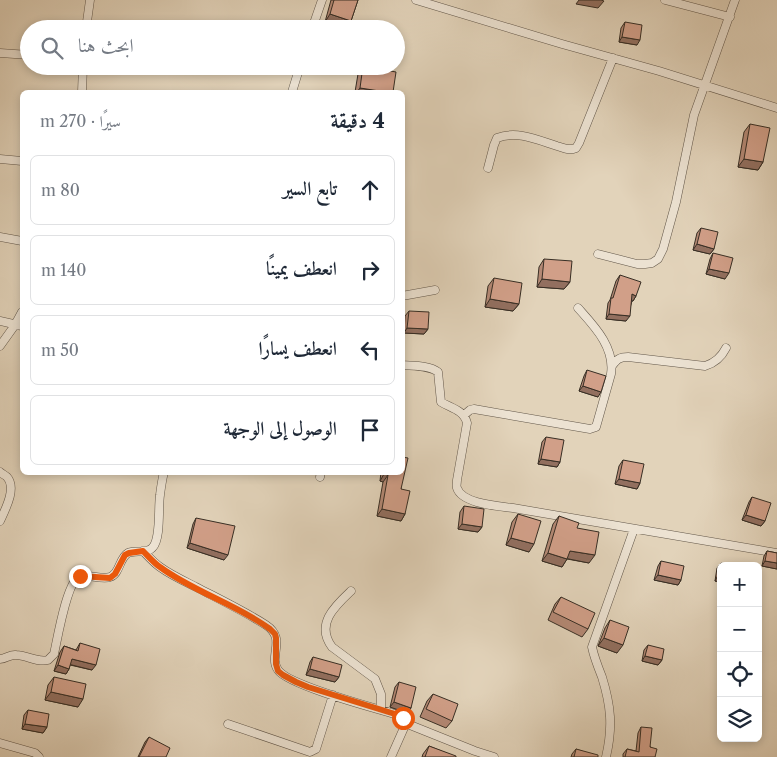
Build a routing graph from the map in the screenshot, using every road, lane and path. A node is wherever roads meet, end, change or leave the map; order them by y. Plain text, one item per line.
1 (90, 0) edge
2 (322, 0) edge
3 (419, 0) edge
4 (666, 0) edge
5 (735, 0) edge
6 (730, 17) junction
7 (87, 20) edge
8 (315, 20) edge
9 (0, 53) edge
10 (20, 54) edge
11 (613, 58) junction
12 (83, 75) edge
13 (297, 75) edge
14 (705, 85) junction
15 (82, 90) edge
16 (293, 90) edge
17 (777, 108) edge
18 (0, 158) edge
19 (20, 161) edge
20 (488, 168) dead end
21 (0, 237) edge
22 (20, 241) edge
23 (598, 254) dead end
24 (434, 290) dead end
25 (405, 295) edge
26 (578, 308) dead end
27 (0, 321) edge
28 (19, 325) edge
29 (0, 346) edge
30 (726, 348) dead end
31 (405, 365) edge
32 (612, 366) junction
33 (464, 414) junction
34 (0, 472) edge
35 (164, 475) edge
36 (0, 521) edge
37 (634, 529) junction
38 (143, 551) junction
39 (777, 553) edge
40 (351, 591) dead end
41 (0, 659) edge
42 (333, 694) junction
43 (381, 710) junction
44 (407, 721) junction
45 (228, 724) dead end
46 (0, 743) edge
47 (39, 757) edge
48 (391, 757) edge
49 (494, 757) edge
50 (606, 757) edge

1 - 7 street
2 - 8 street
3 - 11 street
4 - 6 street
5 - 6 street
6 - 14 street
9 - 10 street
11 - 14 street
11 - 20 street
12 - 15 street
13 - 16 street
14 - 17 street
14 - 23 street
18 - 19 street
21 - 22 street
24 - 25 street
26 - 32 street
27 - 28 street
28 - 29 street
30 - 32 street
31 - 33 street
32 - 33 street
33 - 37 street
34 - 36 street
35 - 38 street
37 - 39 street
37 - 50 street
38 - 41 street
38 - 42 street
40 - 43 street
42 - 43 street
42 - 45 street
43 - 44 street
44 - 48 street
44 - 49 street
46 - 47 street

